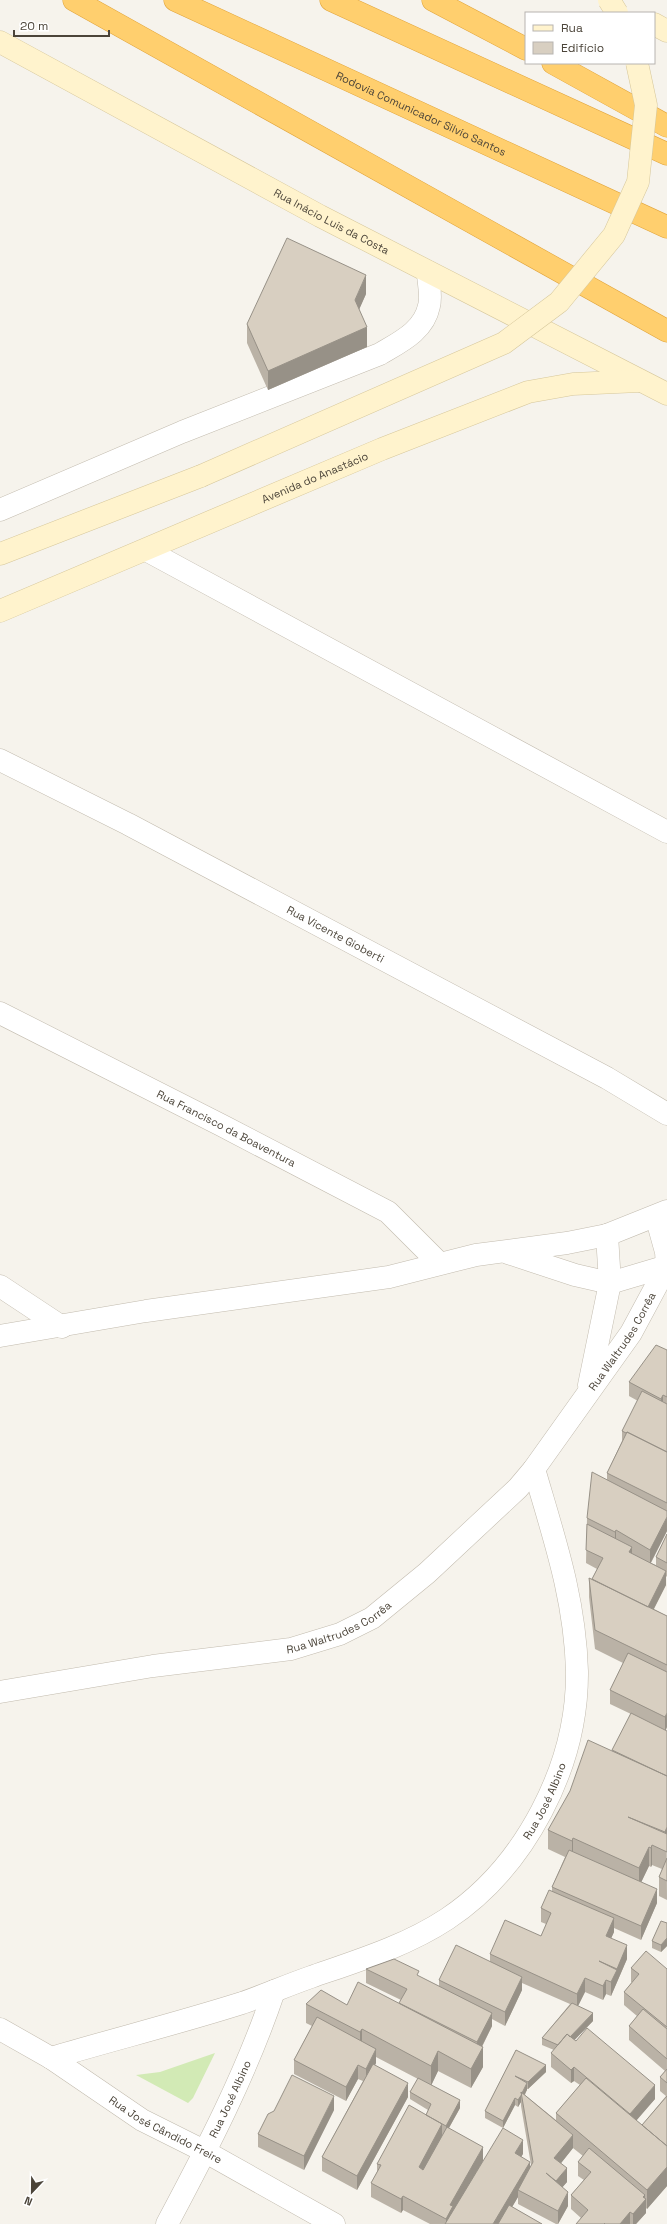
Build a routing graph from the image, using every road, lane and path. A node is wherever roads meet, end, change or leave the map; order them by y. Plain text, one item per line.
1 (74, 0) edge
2 (175, 0) edge
3 (331, 0) edge
4 (433, 0) edge
5 (603, 0) edge
6 (609, 0) edge
7 (616, 12) edge
8 (628, 12) edge
9 (655, 25) edge
10 (667, 31) edge
11 (0, 42) edge
12 (525, 48) edge
13 (555, 64) edge
14 (637, 64) edge
15 (667, 126) edge
16 (667, 154) edge
17 (667, 227) edge
18 (428, 272) junction
19 (667, 331) edge
20 (639, 381) junction
21 (667, 394) edge
22 (0, 510) edge
23 (146, 550) junction
24 (0, 554) edge
25 (0, 610) edge
26 (0, 760) edge
27 (667, 832) edge
28 (0, 1013) edge
29 (667, 1114) edge
30 (662, 1214) edge
31 (607, 1234) junction
32 (501, 1250) junction
33 (439, 1263) junction
34 (667, 1266) edge
35 (610, 1283) junction
36 (0, 1286) edge
37 (62, 1327) junction
38 (0, 1336) edge
39 (587, 1394) junction
40 (534, 1469) junction
41 (0, 1692) edge
42 (274, 1991) junction
43 (0, 2029) edge
44 (51, 2058) junction
45 (204, 2151) junction
46 (166, 2224) edge
47 (334, 2224) edge

1 - 19 highway
2 - 17 highway, Rodovia Comunicador Silvio Santos
3 - 16 highway
4 - 12 highway
5 - 8 main road
6 - 7 main road, bridge
9 - 10 main road
11 - 18 main road, Rua Inácio Luis da Costa
13 - 15 highway
14 - 24 main road, bridge
18 - 20 main road, Rua Inácio Luis da Costa
18 - 22 street
20 - 21 main road, Rua Inácio Luis da Costa
20 - 23 main road, Avenida do Anastácio
23 - 25 main road, Avenida do Anastácio
23 - 27 street
26 - 29 street, Rua Vicente Gioberti
28 - 33 street, Rua Francisco da Boaventura
30 - 31 street
30 - 34 street
31 - 32 street
31 - 35 street
32 - 33 street
32 - 35 street, Rua Waltrudes Corrêa
33 - 37 street
34 - 35 street, Rua Waltrudes Corrêa
34 - 39 street, Rua Waltrudes Corrêa
35 - 39 street, Rua Waltrudes Corrêa
36 - 37 street
37 - 38 street
39 - 40 street, Rua Waltrudes Corrêa
40 - 41 street, Rua Waltrudes Corrêa
40 - 42 street, Rua José Albino
42 - 44 street, Rua José Albino
42 - 45 street, Rua José Albino
43 - 44 street, Rua José Cândido Freire
44 - 45 street, Rua José Cândido Freire
45 - 46 street, Rua José Albino
45 - 47 street, Rua José Cândido Freire

